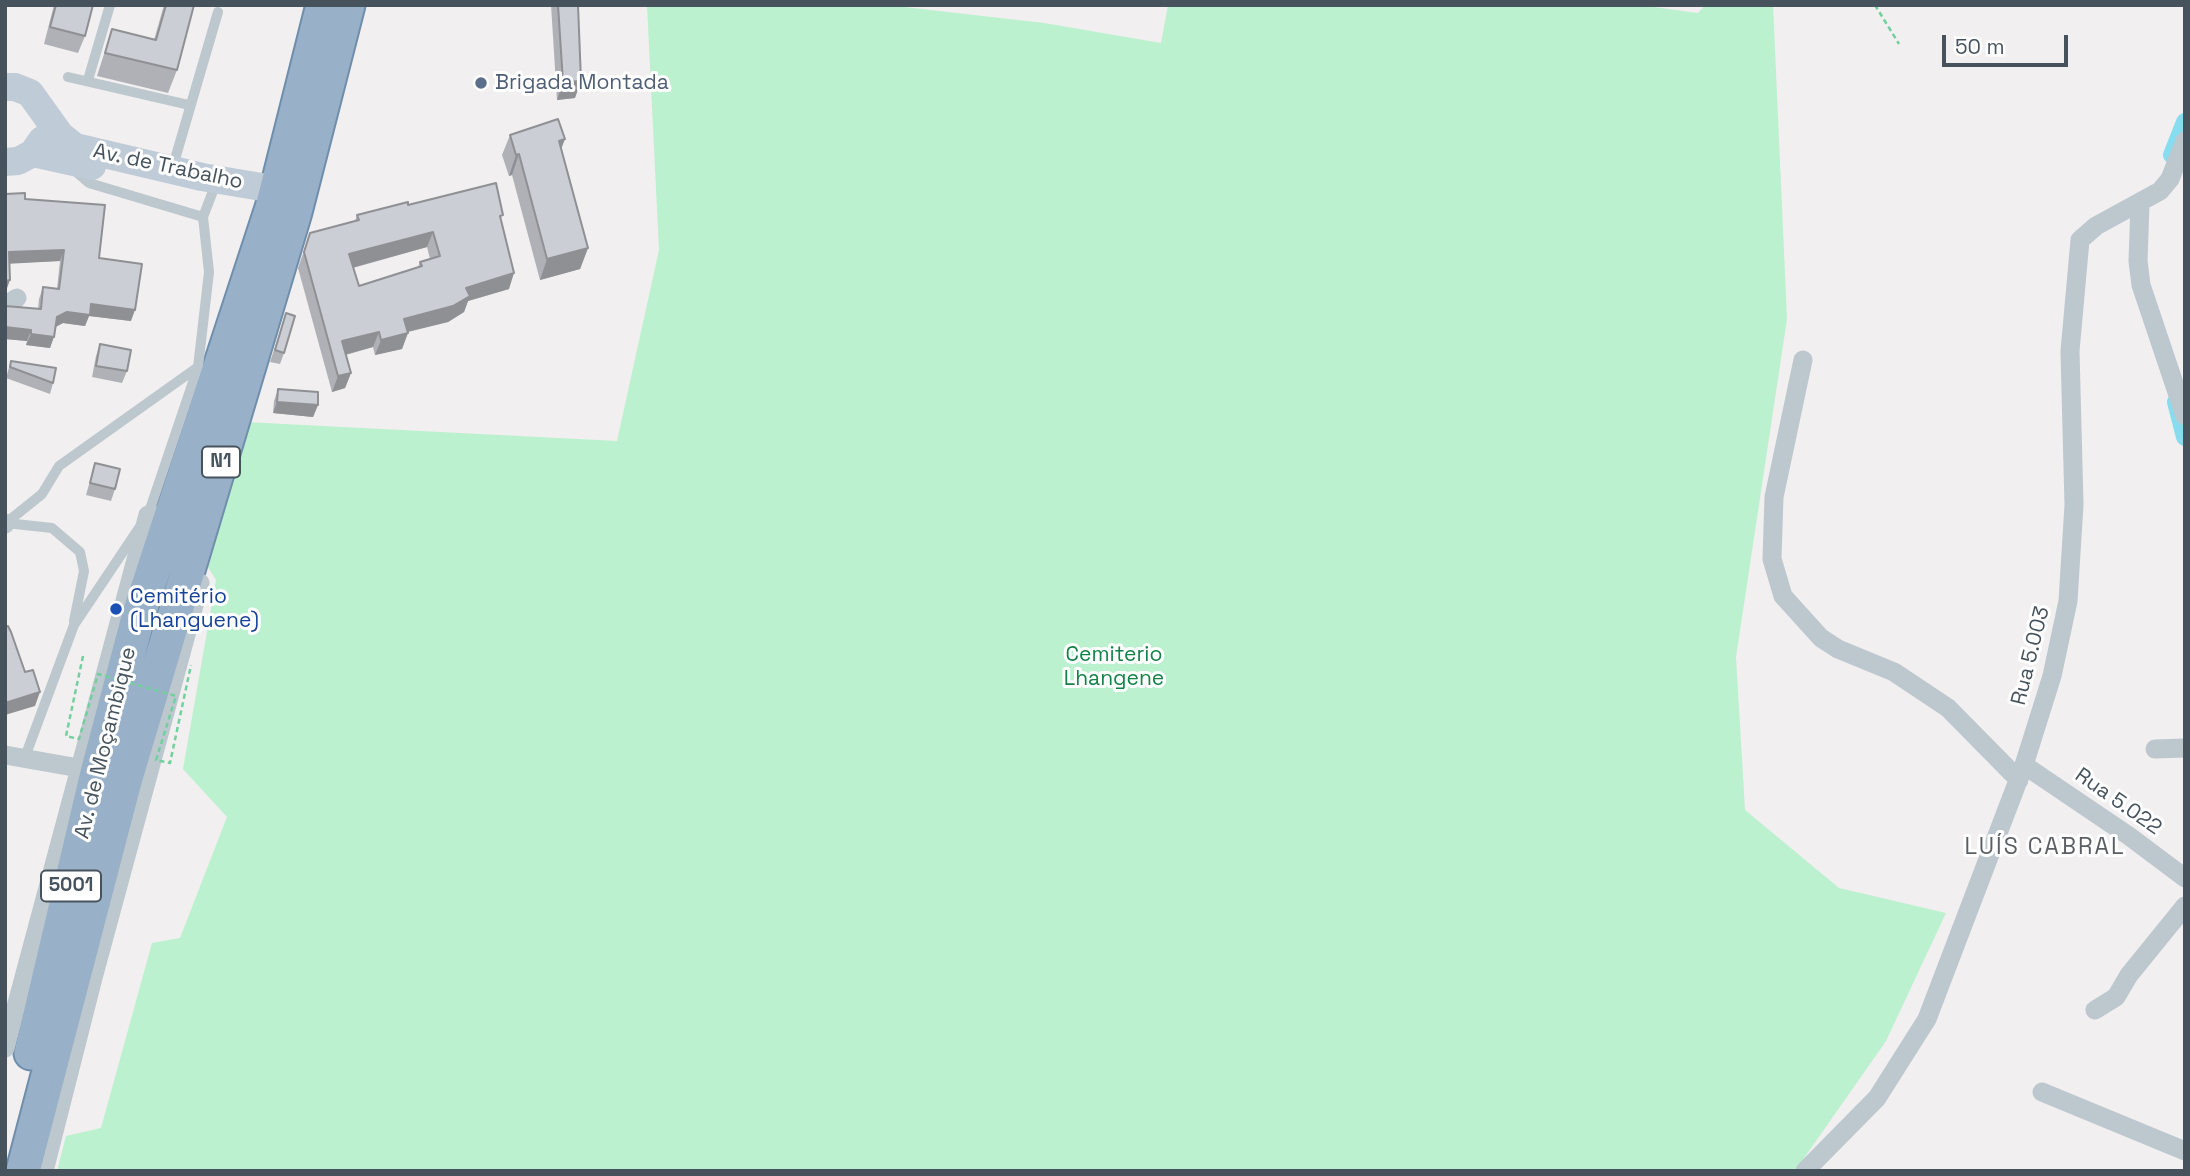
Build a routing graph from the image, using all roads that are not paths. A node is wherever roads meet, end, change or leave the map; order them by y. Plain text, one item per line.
1 (110, 5) edge
2 (323, 5) edge
3 (348, 5) edge
4 (218, 12) dead end
5 (68, 77) dead end
6 (88, 80) junction
7 (5, 87) edge
8 (189, 105) junction
9 (43, 111) junction
10 (2185, 141) edge
11 (33, 153) junction
12 (67, 160) junction
13 (5, 162) edge
14 (172, 170) junction
15 (213, 191) junction
16 (286, 201) junction
17 (2140, 204) junction
18 (204, 217) junction
19 (1802, 360) dead end
20 (198, 367) junction
21 (2185, 416) edge
22 (209, 502) junction
23 (160, 516) junction
24 (5, 523) edge
25 (139, 614) joint
26 (74, 625) junction
27 (140, 730) joint
28 (2185, 748) edge
29 (2155, 749) dead end
30 (15, 756) edge
31 (79, 768) junction
32 (2022, 772) junction
33 (2185, 878) edge
34 (2185, 906) edge
35 (2095, 1010) dead end
36 (5, 1048) edge
37 (2042, 1092) dead end
38 (2185, 1151) edge
39 (5, 1158) edge
40 (23, 1171) edge
41 (44, 1171) edge
42 (1805, 1171) edge

1 - 6 lane
2 - 16 highway, N1
3 - 16 highway, N1
4 - 8 lane
5 - 6 lane
6 - 8 lane
7 - 9 main road, Av. de Trabalho
8 - 14 lane
9 - 11 main road
9 - 14 main road, Av. de Trabalho
10 - 17 street, Rua 5.003
11 - 12 main road
11 - 13 main road
12 - 15 main road
12 - 18 lane
14 - 16 main road, Av. de Trabalho
15 - 16 main road
15 - 18 lane
16 - 22 highway, N1
16 - 23 highway, N1
17 - 21 street
17 - 32 street, Rua 5.003
18 - 20 lane
19 - 32 street, Rua 5.022
20 - 23 lane
20 - 24 lane
22 - 27 highway, N1
22 - 41 street
23 - 25 highway, N1
23 - 26 lane
23 - 31 street
24 - 26 lane
25 - 39 highway, Av. de Moçambique / 5001
26 - 30 lane
27 - 40 highway, Av. de Moçambique / 5001
28 - 29 street
30 - 31 street
31 - 36 street
32 - 33 street, Rua 5.022
32 - 42 street, Rua 5.003
34 - 35 street
37 - 38 street

